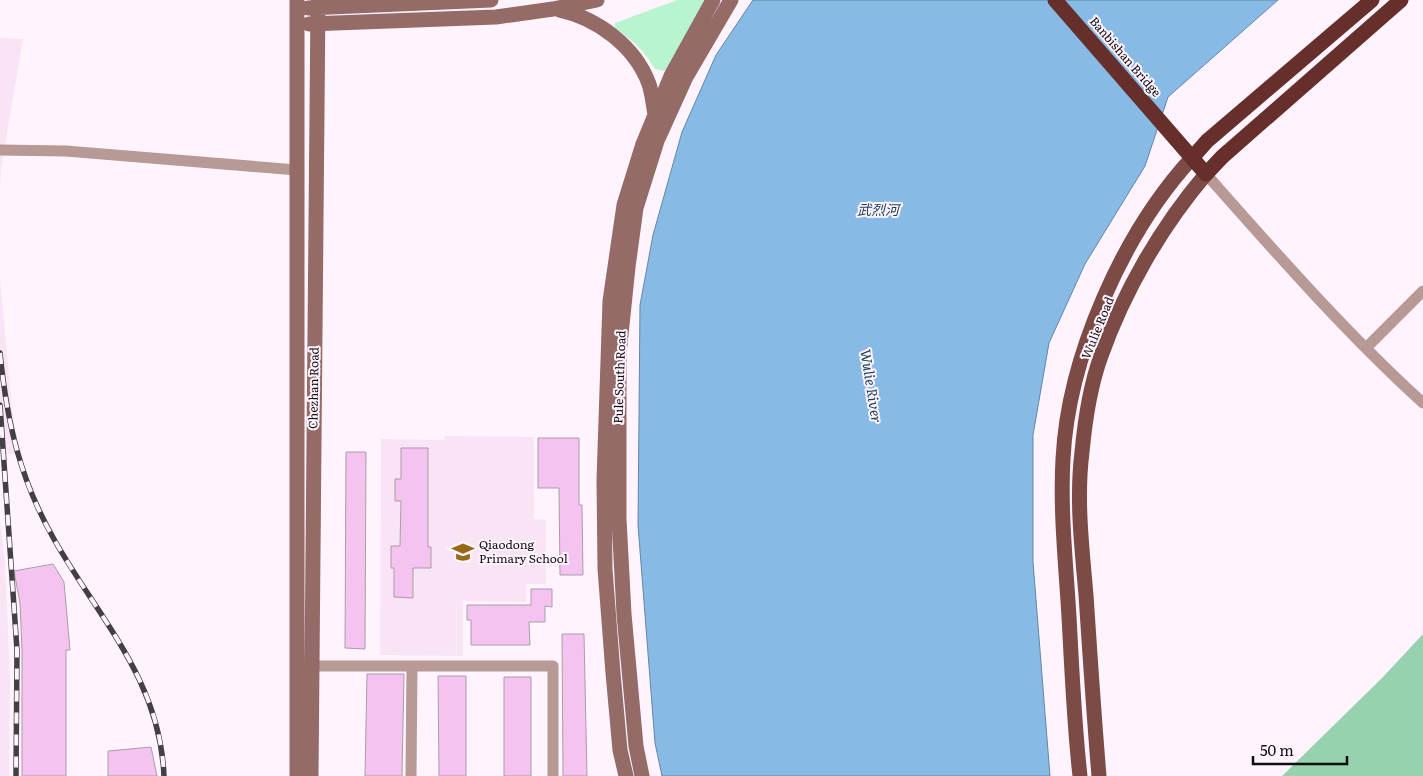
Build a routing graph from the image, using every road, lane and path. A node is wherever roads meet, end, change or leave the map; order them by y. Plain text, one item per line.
1 (491, 0) edge
2 (597, 0) edge
3 (713, 0) edge
4 (731, 0) edge
5 (1055, 0) edge
6 (1372, 0) edge
7 (1401, 0) edge
8 (298, 4) edge
9 (318, 4) edge
10 (553, 9) junction
11 (318, 24) junction
12 (297, 25) junction
13 (655, 116) junction
14 (0, 150) edge
15 (1192, 158) junction
16 (297, 170) junction
17 (1206, 174) junction
18 (1423, 291) edge
19 (1366, 348) junction
20 (1423, 403) edge
21 (312, 666) junction
22 (412, 666) junction
23 (297, 776) edge
24 (311, 776) edge
25 (411, 776) edge
26 (553, 776) edge
27 (626, 776) edge
28 (642, 776) edge
29 (1080, 776) edge
30 (1099, 776) edge

1 - 9 main road
2 - 10 main road
3 - 13 main road, Pule South Road
4 - 28 main road, Pule South Road
5 - 15 highway, Banbishan Bridge
6 - 15 highway, Wulie Road
7 - 17 highway, Wulie Road
8 - 9 main road
8 - 12 main road, Chezhan Road
9 - 11 main road, Chezhan Road
10 - 11 main road
10 - 13 main road
11 - 12 main road
11 - 21 main road, Chezhan Road
12 - 16 main road, Chezhan Road
13 - 27 main road, Pule South Road
14 - 16 street
15 - 17 highway, Banbishan Bridge
15 - 29 main road, Wulie Road
16 - 23 main road, Chezhan Road
17 - 19 street
17 - 30 main road, Wulie Road
18 - 19 street
19 - 20 street
21 - 22 street
21 - 24 main road, Chezhan Road
22 - 25 street
22 - 26 street

